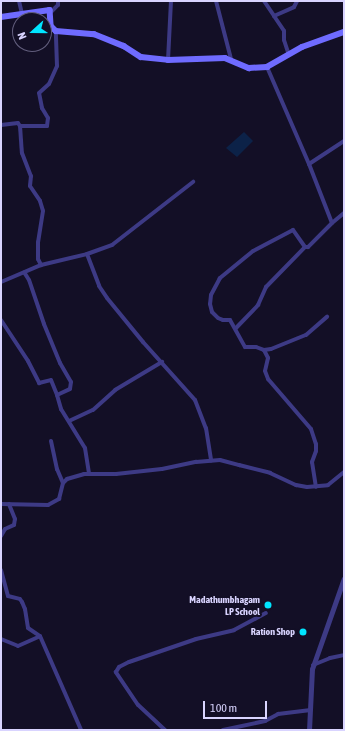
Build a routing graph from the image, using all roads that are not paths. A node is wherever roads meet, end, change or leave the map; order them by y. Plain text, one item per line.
1 (19, 1) edge
2 (58, 1) edge
3 (171, 1) edge
4 (216, 1) edge
5 (264, 1) edge
6 (297, 1) edge
7 (22, 12) edge
8 (36, 12) edge
9 (52, 12) joint
10 (12, 15) edge
11 (274, 16) junction
12 (1, 17) edge
13 (52, 27) edge
14 (56, 30) junction
15 (344, 32) edge
16 (289, 55) junction
17 (231, 59) junction
18 (168, 60) junction
19 (267, 67) junction
20 (1, 125) edge
21 (20, 126) junction
22 (344, 141) edge
23 (309, 164) junction
24 (193, 182) dead end
25 (344, 213) edge
26 (332, 223) junction
27 (305, 247) junction
28 (87, 254) junction
29 (41, 265) junction
30 (24, 272) junction
31 (1, 282) edge
32 (327, 317) dead end
33 (1, 320) edge
34 (236, 328) junction
35 (264, 350) junction
36 (162, 362) junction
37 (57, 395) junction
38 (69, 420) junction
39 (51, 441) dead end
40 (211, 461) junction
41 (344, 472) edge
42 (89, 473) junction
43 (63, 483) junction
44 (316, 487) junction
45 (1, 504) edge
46 (8, 504) junction
47 (1, 536) edge
48 (1, 570) edge
49 (344, 578) edge
50 (266, 613) dead end
51 (40, 636) junction
52 (1, 639) edge
53 (344, 655) edge
54 (313, 666) junction
55 (310, 710) junction
56 (81, 730) edge
57 (165, 730) edge
58 (223, 730) edge
59 (309, 730) edge

1 - 7 street
2 - 9 street
3 - 18 street
4 - 17 street
5 - 11 street
6 - 11 street
8 - 9 main road
10 - 12 main road
11 - 16 street
13 - 14 main road
14 - 18 main road
14 - 21 street
15 - 16 main road
16 - 19 main road
17 - 18 main road
17 - 19 main road
19 - 23 street
20 - 21 street
21 - 29 street
22 - 23 street
23 - 26 street
24 - 28 street
25 - 26 street
26 - 27 street
27 - 34 street
27 - 34 street
28 - 29 street
28 - 36 street
29 - 30 street
30 - 31 street
30 - 37 street
32 - 35 street
33 - 37 street
34 - 35 street
35 - 44 street
36 - 38 street
36 - 40 street
37 - 38 street
38 - 42 street
39 - 43 street
40 - 42 street
40 - 44 street
41 - 44 street
42 - 43 street
43 - 46 street
45 - 46 street
46 - 47 street
48 - 51 street
49 - 54 street
50 - 57 street
51 - 52 street
51 - 56 street
53 - 54 street
54 - 55 street
55 - 58 street
55 - 59 street

